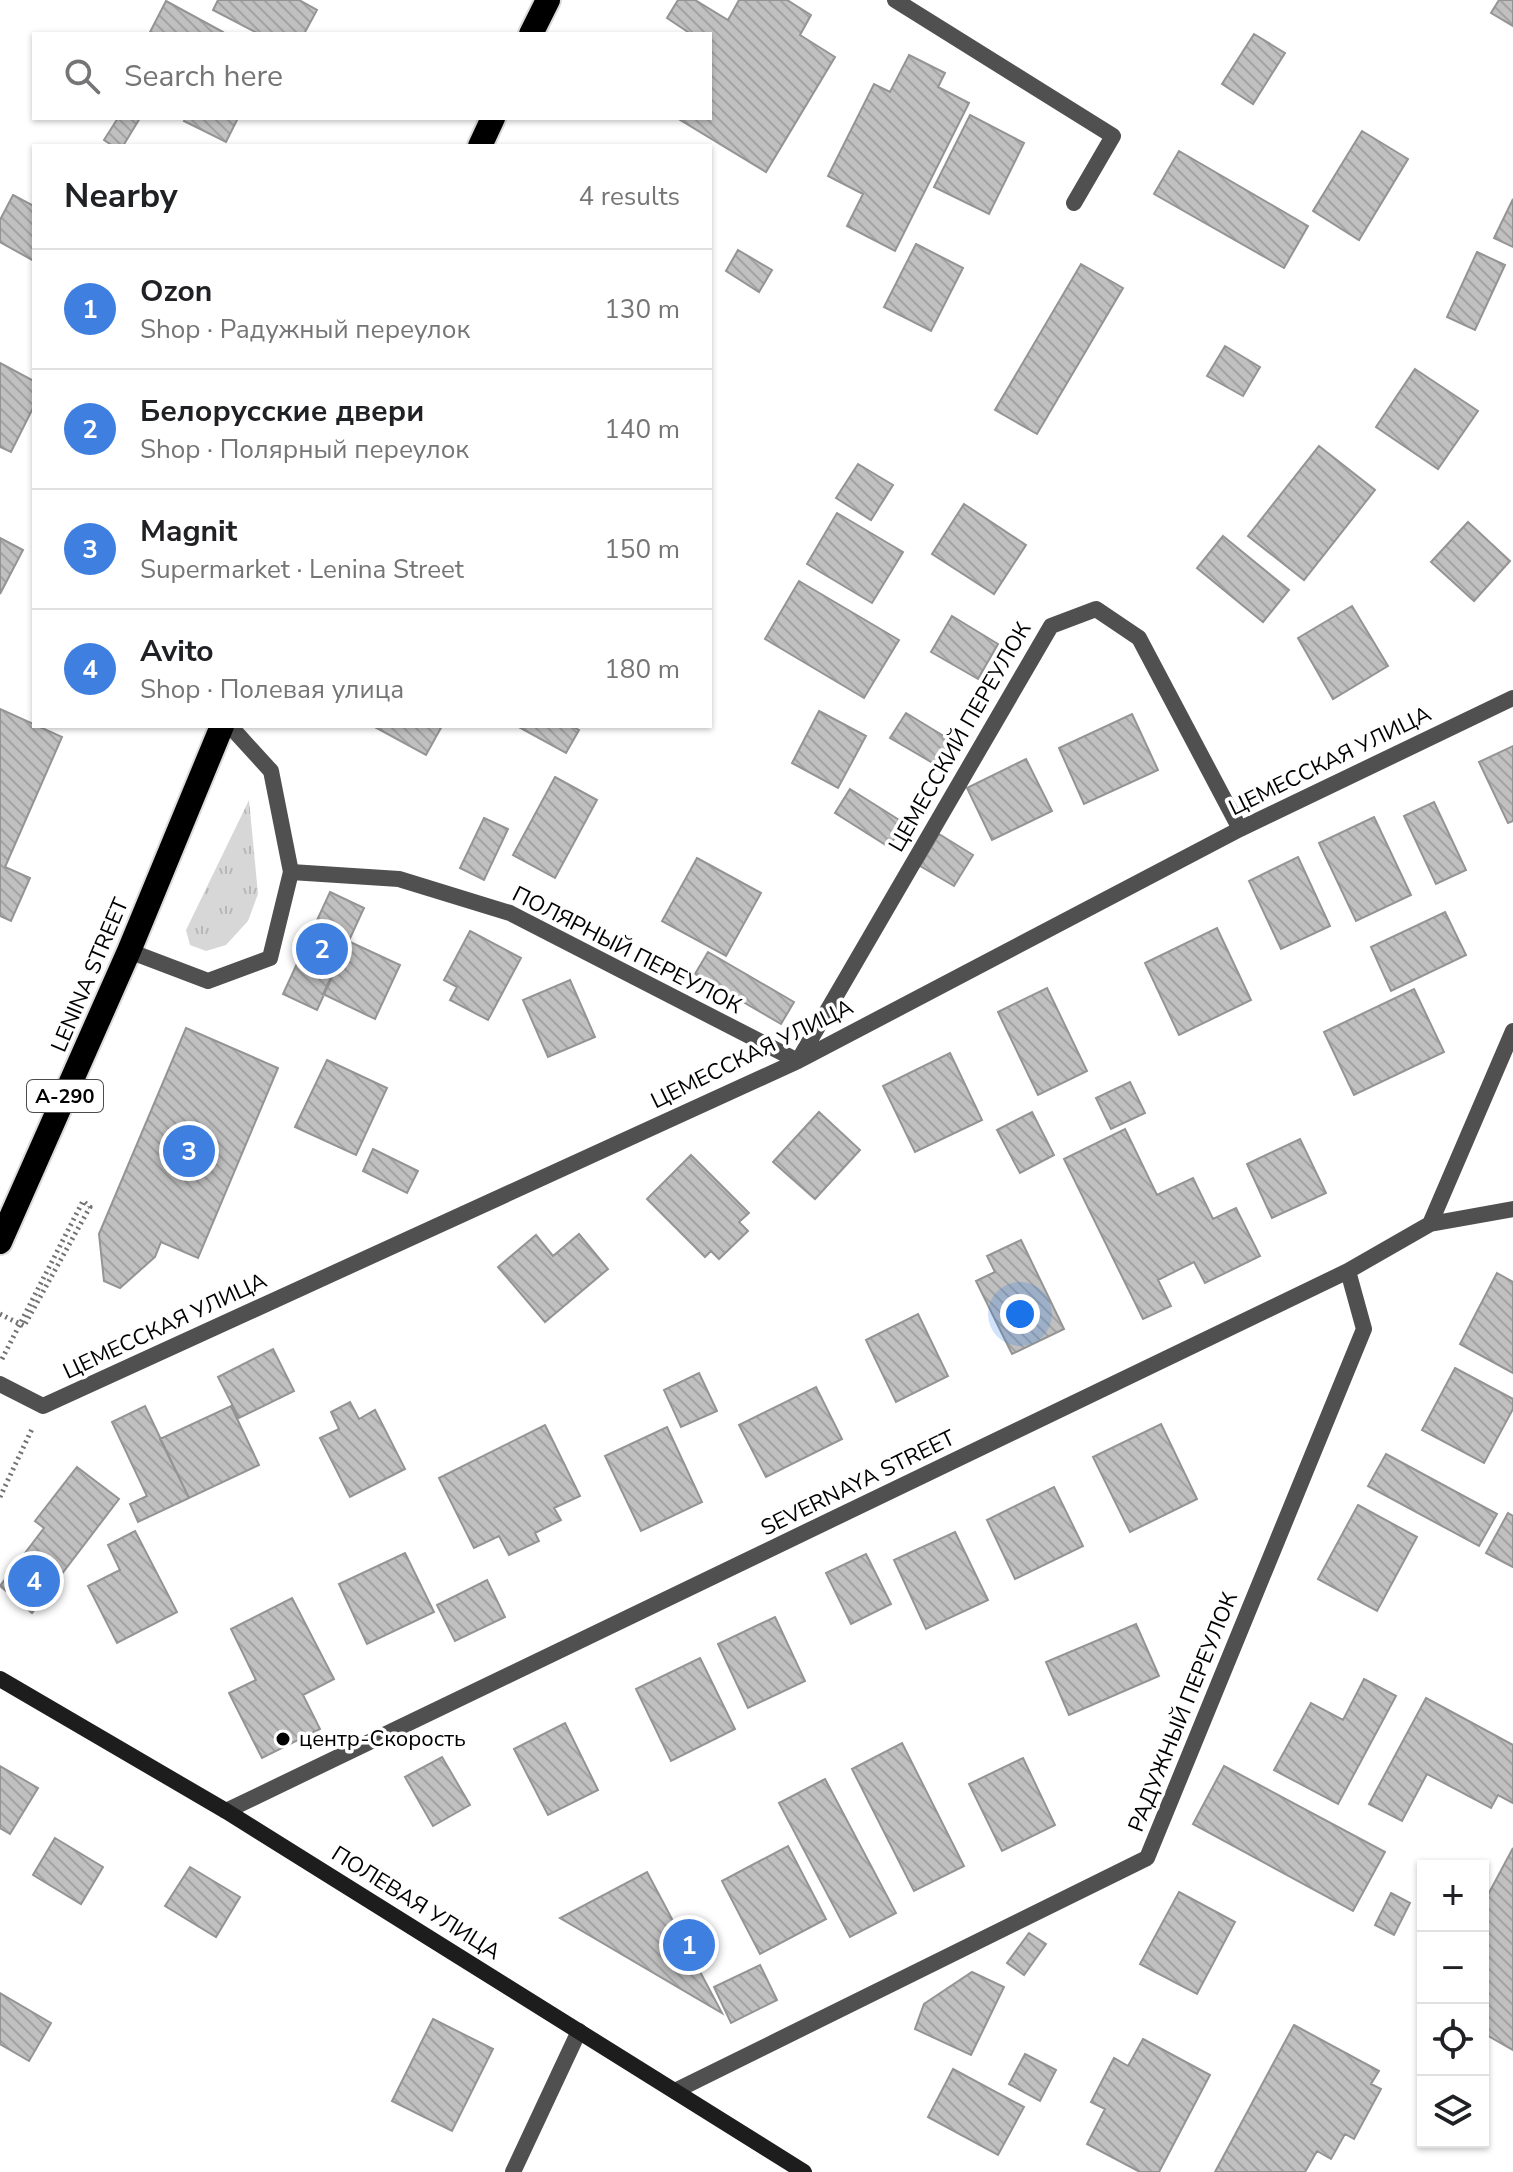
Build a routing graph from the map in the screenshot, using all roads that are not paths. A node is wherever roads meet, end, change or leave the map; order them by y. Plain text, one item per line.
1 (548, 0) edge
2 (895, 0) edge
3 (532, 32) edge
4 (492, 120) edge
5 (481, 144) edge
6 (1074, 203) dead end
7 (1513, 698) edge
8 (221, 728) edge
9 (232, 728) edge
10 (1240, 829) junction
11 (291, 872) junction
12 (129, 951) junction
13 (1513, 1031) edge
14 (798, 1061) junction
15 (1513, 1209) edge
16 (1430, 1224) junction
17 (0, 1242) edge
18 (1348, 1271) junction
19 (0, 1384) edge
20 (0, 1679) edge
21 (226, 1811) junction
22 (579, 2031) junction
23 (675, 2091) junction
24 (513, 2172) edge
25 (804, 2172) edge

1 - 3 highway
2 - 6 street
4 - 5 highway
7 - 10 street, ЦЕМЕССКАЯ УЛИЦА
8 - 12 highway, LENINA STREET / А-290
9 - 11 street
10 - 14 street, ЦЕМЕССКАЯ УЛИЦА
10 - 14 street, ЦЕМЕССКИЙ ПЕРЕУЛОК
11 - 12 street
11 - 14 street, ПОЛЯРНЫЙ ПЕРЕУЛОК
12 - 17 highway, LENINA STREET / А-290
13 - 16 street
14 - 19 street, ЦЕМЕССКАЯ УЛИЦА
15 - 16 street, SEVERNAYA STREET
16 - 18 street, SEVERNAYA STREET
18 - 21 street, SEVERNAYA STREET
18 - 23 street, РАДУЖНЫЙ ПЕРЕУЛОК
20 - 21 main road, ПОЛЕВАЯ УЛИЦА
21 - 22 main road, ПОЛЕВАЯ УЛИЦА
22 - 23 main road, ПОЛЕВАЯ УЛИЦА
22 - 24 street
23 - 25 main road, ПОЛЕВАЯ УЛИЦА

